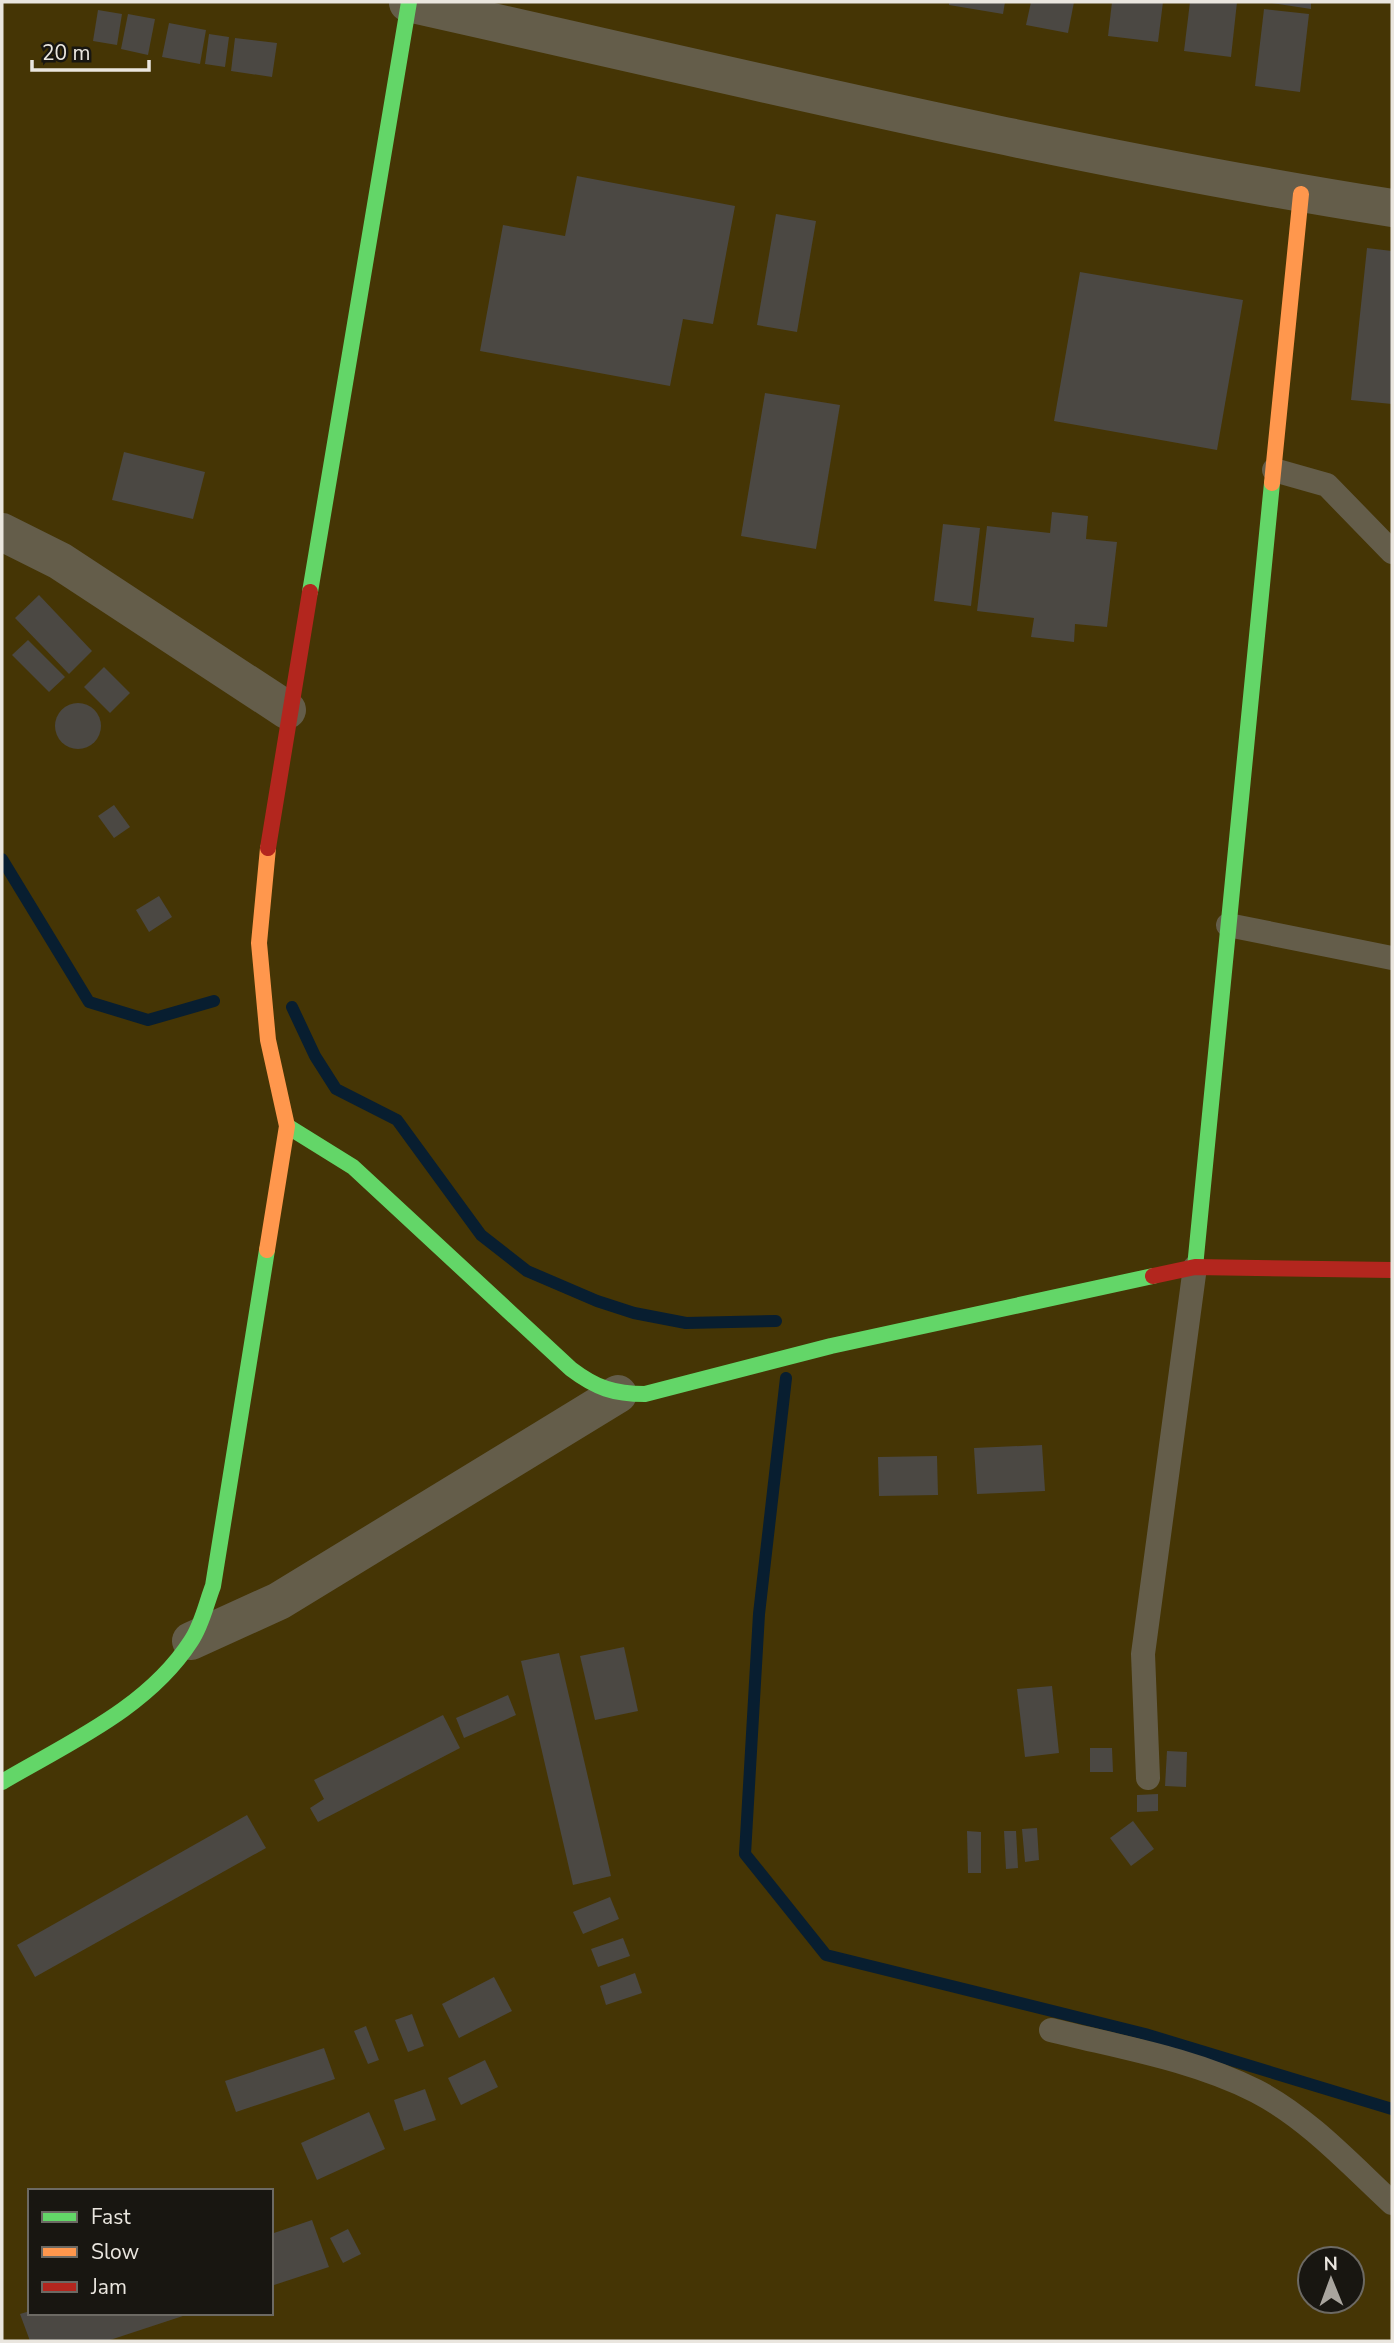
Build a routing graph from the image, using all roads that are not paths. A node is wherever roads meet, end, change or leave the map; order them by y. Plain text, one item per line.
1 (408, 2) edge
2 (1301, 194) junction
3 (1392, 208) edge
4 (1274, 470) junction
5 (2, 532) edge
6 (1392, 552) edge
7 (287, 710) junction
8 (1228, 925) junction
9 (1392, 958) edge
10 (287, 1126) junction
11 (1195, 1267) junction
12 (1392, 1270) edge
13 (618, 1394) junction
14 (191, 1641) junction
15 (1148, 1778) dead end
16 (2, 1782) edge
17 (1051, 2030) dead end
18 (1392, 2203) edge

1 - 2 street
1 - 7 street
2 - 3 street
2 - 4 street
4 - 6 lane
4 - 8 street
5 - 7 street
7 - 10 street
8 - 9 lane
8 - 11 street
10 - 13 street
10 - 14 street
11 - 12 street
11 - 13 street
11 - 15 lane
13 - 14 street
14 - 16 street
17 - 18 lane

